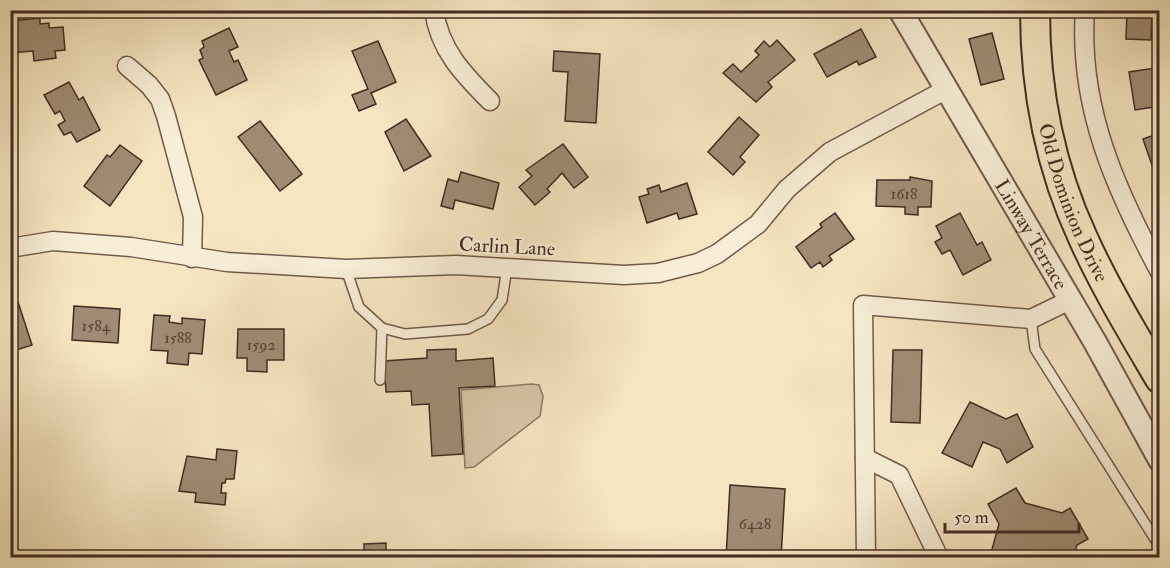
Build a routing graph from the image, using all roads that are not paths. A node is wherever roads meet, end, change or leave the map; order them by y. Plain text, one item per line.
1 (434, 10) edge
2 (900, 10) edge
3 (1035, 10) edge
4 (1086, 10) edge
5 (127, 66) dead end
6 (945, 90) junction
7 (489, 101) dead end
8 (10, 248) edge
9 (192, 258) junction
10 (507, 268) junction
11 (346, 269) junction
12 (1160, 272) edge
13 (1070, 300) junction
14 (1031, 319) junction
15 (382, 328) junction
16 (1160, 379) edge
17 (380, 380) dead end
18 (865, 458) junction
19 (1160, 460) edge
20 (1160, 547) edge
21 (866, 558) edge
22 (939, 558) edge

1 - 7 street
2 - 6 street, Linway Terrace
3 - 16 main road, Old Dominion Drive
4 - 12 street
5 - 9 street
6 - 10 street, Carlin Lane
6 - 13 street, Linway Terrace
8 - 9 street, Carlin Lane
9 - 11 street, Carlin Lane
10 - 11 street, Carlin Lane
10 - 15 lane
11 - 15 lane
13 - 14 street
13 - 19 street, Linway Terrace
14 - 18 street
14 - 20 lane
15 - 17 lane
18 - 21 street
18 - 22 street

